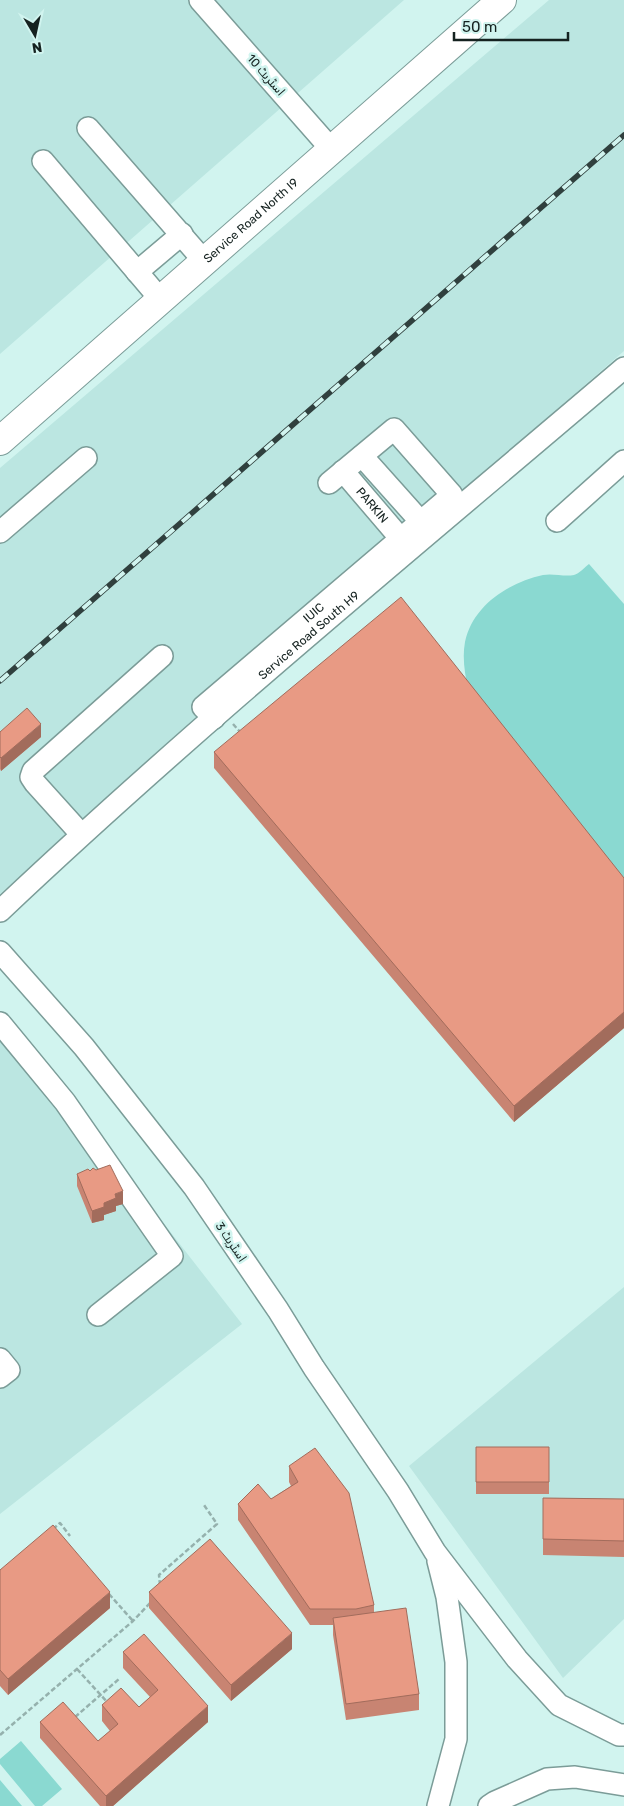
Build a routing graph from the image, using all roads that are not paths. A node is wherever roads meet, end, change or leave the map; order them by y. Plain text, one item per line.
1 (200, 0) edge
2 (502, 0) edge
3 (88, 128) dead end
4 (332, 150) junction
5 (43, 161) dead end
6 (182, 234) junction
7 (204, 261) junction
8 (137, 272) junction
9 (161, 300) junction
10 (624, 368) edge
11 (0, 441) edge
12 (362, 456) junction
13 (86, 458) dead end
14 (624, 461) edge
15 (423, 520) junction
16 (557, 521) dead end
17 (0, 532) edge
18 (401, 539) junction
19 (162, 656) dead end
20 (213, 712) junction
21 (82, 834) junction
22 (0, 911) edge
23 (0, 952) edge
24 (0, 1023) edge
25 (98, 1315) dead end
26 (0, 1359) edge
27 (0, 1378) edge
28 (435, 1552) junction
29 (622, 1740) edge
30 (624, 1785) edge
31 (438, 1806) edge
32 (489, 1806) edge

1 - 4 street, اسٹریٹ 10
2 - 4 main road, Service Road North I9
3 - 6 street
4 - 7 main road, Service Road North I9
5 - 8 street
6 - 7 street
6 - 8 street
7 - 9 main road, Service Road North I9
8 - 9 street
9 - 11 main road, Service Road North I9
10 - 20 street, Service Road South H9
12 - 15 street
12 - 15 street, IUIC
12 - 18 street, PARKIN
13 - 17 street
14 - 16 street
15 - 18 street, IUIC
18 - 20 street, IUIC
19 - 21 street
20 - 21 street, Service Road South H9
21 - 22 street, Service Road South H9
23 - 28 street, اسٹریٹ 3
24 - 25 street
26 - 27 street
28 - 29 street
28 - 31 street
30 - 32 street

